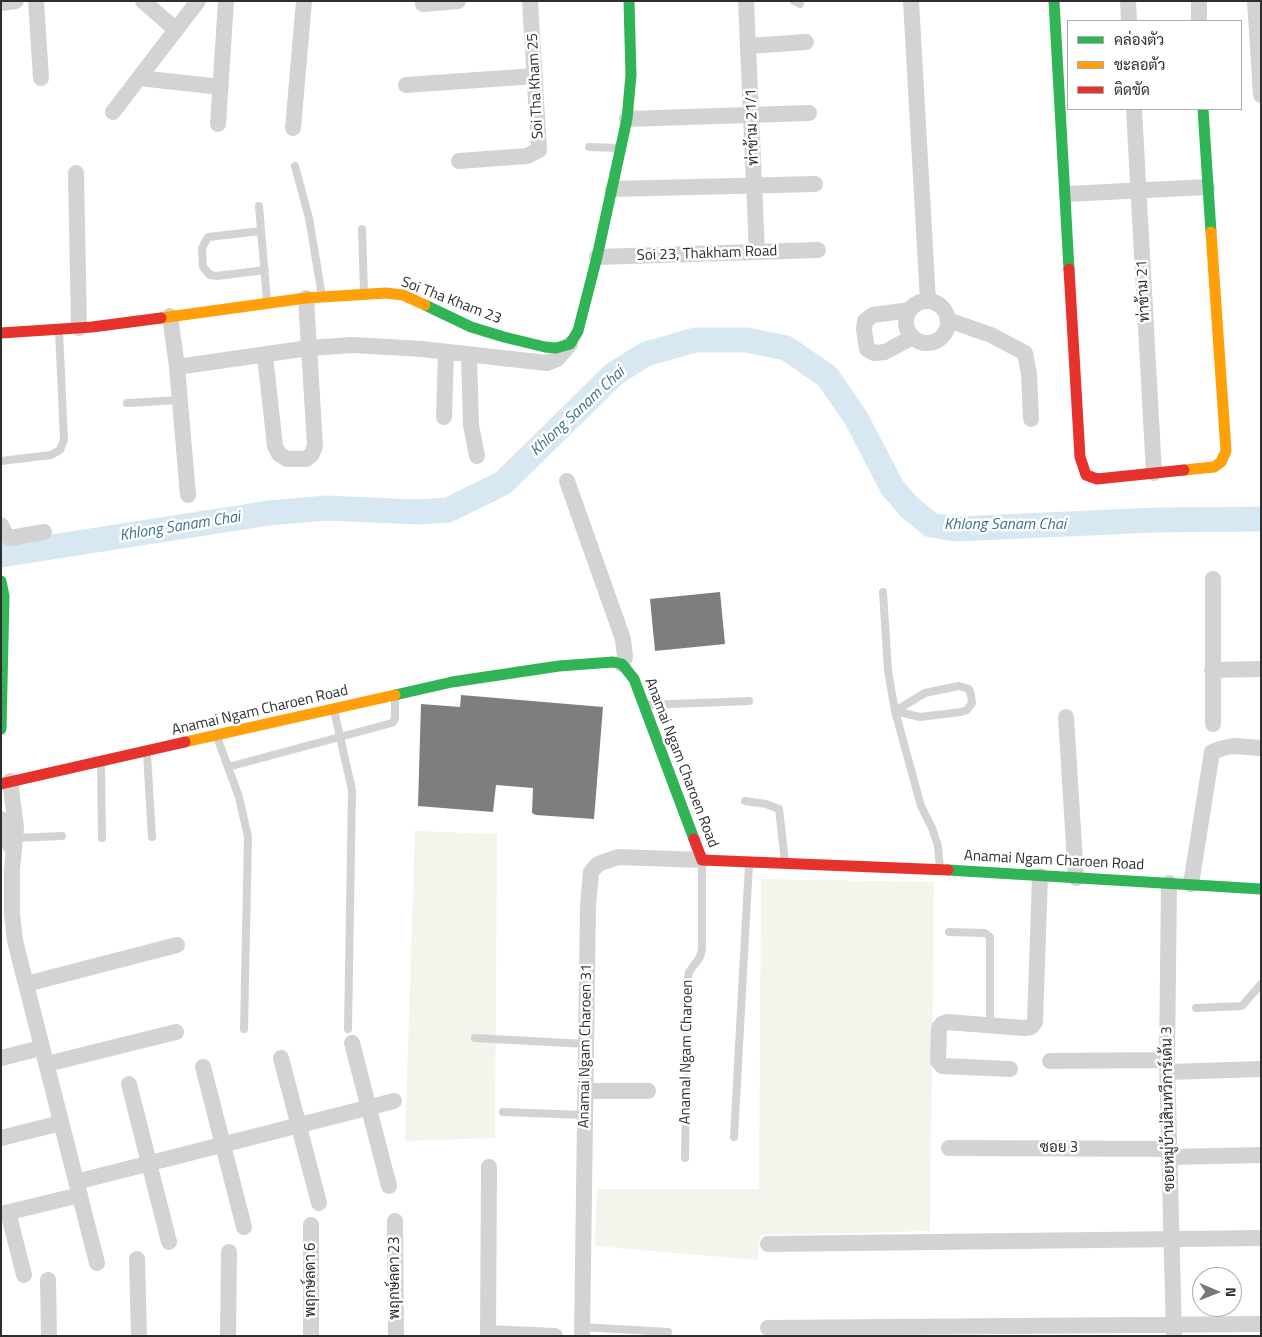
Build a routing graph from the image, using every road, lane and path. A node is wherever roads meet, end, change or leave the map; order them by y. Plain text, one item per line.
1 (16, 1) edge
2 (36, 1) edge
3 (143, 1) edge
4 (198, 1) edge
5 (226, 1) edge
6 (304, 1) edge
7 (458, 1) edge
8 (530, 1) edge
9 (629, 1) edge
10 (746, 1) edge
11 (911, 1) edge
12 (1054, 1) edge
13 (1128, 1) edge
14 (1198, 1) edge
15 (1255, 1) edge
16 (1, 3) edge
17 (424, 4) dead end
18 (1129, 20) edge
19 (1199, 20) edge
20 (175, 29) junction
21 (806, 42) dead end
22 (749, 46) junction
23 (535, 76) junction
24 (41, 78) dead end
25 (139, 78) junction
26 (406, 85) dead end
27 (221, 87) junction
28 (1261, 95) edge
29 (1134, 110) edge
30 (1203, 110) edge
31 (113, 112) dead end
32 (809, 113) dead end
33 (753, 114) junction
34 (627, 119) junction
35 (218, 124) dead end
36 (293, 128) dead end
37 (590, 147) dead end
38 (621, 148) junction
39 (459, 161) dead end
40 (295, 166) dead end
41 (76, 173) dead end
42 (815, 184) dead end
43 (755, 186) junction
44 (1207, 187) junction
45 (613, 189) junction
46 (1138, 190) junction
47 (1067, 194) junction
48 (259, 206) dead end
49 (362, 229) dead end
50 (261, 231) junction
51 (818, 250) dead end
52 (758, 252) junction
53 (596, 257) junction
54 (265, 270) junction
55 (364, 293) junction
56 (314, 298) junction
57 (928, 301) junction
58 (268, 303) junction
59 (910, 310) junction
60 (170, 316) junction
61 (948, 320) junction
62 (79, 328) junction
63 (59, 329) junction
64 (1, 333) edge
65 (913, 337) junction
66 (570, 344) junction
67 (308, 348) junction
68 (446, 352) junction
69 (468, 355) junction
70 (265, 356) junction
71 (177, 367) junction
72 (180, 400) junction
73 (127, 403) dead end
74 (444, 417) dead end
75 (1031, 419) dead end
76 (477, 456) dead end
77 (1, 461) edge
78 (1154, 473) junction
79 (567, 481) dead end
80 (188, 495) dead end
81 (1, 525) edge
82 (44, 532) dead end
83 (1213, 579) dead end
84 (1, 581) edge
85 (883, 592) dead end
86 (622, 664) junction
87 (1261, 669) edge
88 (1212, 670) junction
89 (395, 694) junction
90 (749, 701) dead end
91 (645, 705) junction
92 (334, 708) junction
93 (895, 711) junction
94 (1066, 717) dead end
95 (1213, 724) dead end
96 (1, 729) edge
97 (217, 737) junction
98 (340, 737) junction
99 (1261, 748) edge
100 (146, 752) junction
101 (101, 762) junction
102 (228, 767) junction
103 (4, 781) edge
104 (745, 801) dead end
105 (1, 819) edge
106 (62, 836) dead end
107 (152, 837) dead end
108 (102, 838) dead end
109 (12, 842) junction
110 (702, 860) junction
111 (749, 862) junction
112 (785, 862) junction
113 (940, 870) junction
114 (1040, 876) junction
115 (1076, 878) junction
116 (1169, 883) junction
117 (1191, 884) junction
118 (1261, 889) edge
119 (949, 932) dead end
120 (176, 945) dead end
121 (26, 984) junction
122 (1261, 984) edge
123 (1196, 1008) dead end
124 (990, 1025) junction
125 (244, 1029) dead end
126 (176, 1032) dead end
127 (350, 1036) joint
128 (475, 1038) dead end
129 (586, 1044) junction
130 (42, 1048) junction
131 (1, 1058) edge
132 (281, 1058) dead end
133 (1050, 1061) dead end
134 (47, 1064) junction
135 (1168, 1066) junction
136 (203, 1067) dead end
137 (1010, 1069) dead end
138 (1261, 1069) edge
139 (129, 1084) dead end
140 (585, 1091) junction
141 (648, 1091) dead end
142 (394, 1101) dead end
143 (368, 1109) junction
144 (503, 1112) dead end
145 (585, 1115) junction
146 (61, 1123) junction
147 (297, 1125) junction
148 (734, 1137) dead end
149 (1, 1138) edge
150 (222, 1146) junction
151 (949, 1148) dead end
152 (1170, 1153) junction
153 (1261, 1155) edge
154 (685, 1158) dead end
155 (148, 1163) junction
156 (489, 1167) dead end
157 (389, 1186) dead end
158 (78, 1188) junction
159 (319, 1203) dead end
160 (5, 1213) edge
161 (395, 1221) dead end
162 (311, 1225) dead end
163 (244, 1227) dead end
164 (1261, 1238) edge
165 (1171, 1240) junction
166 (169, 1242) dead end
167 (768, 1244) dead end
168 (229, 1252) dead end
169 (137, 1259) dead end
170 (97, 1262) dead end
171 (24, 1275) dead end
172 (48, 1280) dead end
173 (1261, 1324) edge
174 (768, 1328) dead end
175 (1174, 1330) edge
176 (582, 1331) edge
177 (668, 1332) dead end
178 (488, 1335) edge
179 (49, 1336) edge
180 (139, 1336) edge
181 (228, 1336) edge
182 (312, 1336) edge
183 (396, 1336) edge
184 (555, 1336) edge

1 - 16 street
2 - 24 street
3 - 20 street
4 - 20 street
5 - 27 street
6 - 36 street
7 - 17 street
8 - 23 street, Soi Tha Kham 25
9 - 34 street
10 - 22 street, ท่าข้าม 21/1
11 - 57 street
12 - 47 street
13 - 18 street
14 - 19 street
15 - 28 street
20 - 25 street
21 - 22 street
22 - 33 street, ท่าข้าม 21/1
23 - 26 street
23 - 39 street, Soi Tha Kham 25
25 - 27 street
25 - 31 street
27 - 35 street
29 - 46 street, ท่าข้าม 21
30 - 44 street
32 - 33 street
33 - 34 street
33 - 43 street, ท่าข้าม 21/1
34 - 38 street
37 - 38 lane
38 - 45 street
40 - 56 lane
41 - 62 street
42 - 43 street
43 - 45 street
43 - 52 street, ท่าข้าม 21/1
44 - 46 street
44 - 78 street
45 - 53 street
46 - 47 street
46 - 78 street, ท่าข้าม 21
47 - 78 street
48 - 50 lane
49 - 55 lane
50 - 54 lane
50 - 54 lane
51 - 52 street, Soi 23, Thakham Road
52 - 53 street, Soi 23, Thakham Road
53 - 66 street
54 - 58 lane
55 - 56 street, Soi Tha Kham 23
55 - 66 street, Soi Tha Kham 23
56 - 58 street, Soi Tha Kham 23
56 - 67 street
57 - 59 street
57 - 61 street
58 - 60 street, Soi Tha Kham 23
59 - 65 street
59 - 65 street
60 - 62 street, Soi Tha Kham 23
60 - 71 street
61 - 65 street
61 - 75 street
62 - 63 street, Soi Tha Kham 23
63 - 64 street, Soi Tha Kham 23
63 - 77 lane
66 - 69 street
67 - 68 street
67 - 70 street
67 - 70 street
68 - 69 street
68 - 74 street
69 - 76 street
70 - 71 street
71 - 72 street
72 - 73 lane
72 - 80 street
79 - 86 street
81 - 82 street
83 - 88 street
84 - 96 street
85 - 93 lane
86 - 89 street, Anamai Ngam Charoen Road
86 - 91 street, Anamai Ngam Charoen Road
87 - 88 street
88 - 95 street
89 - 92 street, Anamai Ngam Charoen Road
89 - 98 lane
90 - 91 lane
91 - 110 street, Anamai Ngam Charoen Road
92 - 97 street, Anamai Ngam Charoen Road
92 - 98 lane
93 - 93 lane
93 - 113 lane
94 - 115 street
97 - 100 street, Anamai Ngam Charoen Road
97 - 102 lane
98 - 102 lane
98 - 127 lane
99 - 117 street
100 - 101 street, Anamai Ngam Charoen Road
100 - 107 lane
101 - 103 street, Anamai Ngam Charoen Road
101 - 108 lane
102 - 125 lane
103 - 109 street
104 - 112 lane
105 - 109 street
106 - 109 lane
109 - 121 street
110 - 111 street, Anamai Ngam Charoen Road
110 - 129 street, Anamai Ngam Charoen 31
110 - 154 lane, Anamal Ngam Charoen
111 - 112 street, Anamai Ngam Charoen Road
111 - 148 lane
112 - 113 street, Anamai Ngam Charoen Road
113 - 114 street, Anamai Ngam Charoen Road
114 - 115 street, Anamai Ngam Charoen Road
114 - 124 street
115 - 116 street, Anamai Ngam Charoen Road
116 - 117 street, Anamai Ngam Charoen Road
116 - 135 street, ซอยหมู่บ้าน่สินทวีการ์เด้น 3
117 - 118 street, Anamai Ngam Charoen Road
119 - 124 lane
120 - 121 street
121 - 130 street
122 - 123 lane
124 - 137 street
126 - 134 street
127 - 143 street
128 - 129 lane
129 - 140 street, Anamai Ngam Charoen 31
130 - 131 street
130 - 134 street
132 - 147 street
133 - 135 street
134 - 146 street
135 - 138 street
135 - 152 street, ซอยหมู่บ้าน่สินทวีการ์เด้น 3
136 - 150 street
139 - 155 street
140 - 141 street
140 - 145 street, Anamai Ngam Charoen 31
142 - 143 street
143 - 147 street
143 - 157 street
144 - 145 lane
145 - 176 street, Anamai Ngam Charoen 31
146 - 149 street
146 - 158 street
147 - 150 street
147 - 159 street
150 - 155 street
150 - 163 street
151 - 152 street, ซอย 3
152 - 153 street, ซอย 3
152 - 165 street, ซอยหมู่บ้าน่สินทวีการ์เด้น 3
155 - 158 street
155 - 166 street
156 - 178 street
158 - 160 street
158 - 170 street
160 - 171 street
161 - 183 street, พฤกษ์ลดา 23
162 - 182 street, พฤกษ์ลดา 6
164 - 165 street
165 - 167 street
165 - 175 street, ซอยหมู่บ้าน่สินทวีการ์เด้น 3
168 - 181 street
169 - 180 street
172 - 179 street
173 - 175 street
174 - 175 street
176 - 177 lane
178 - 184 street

